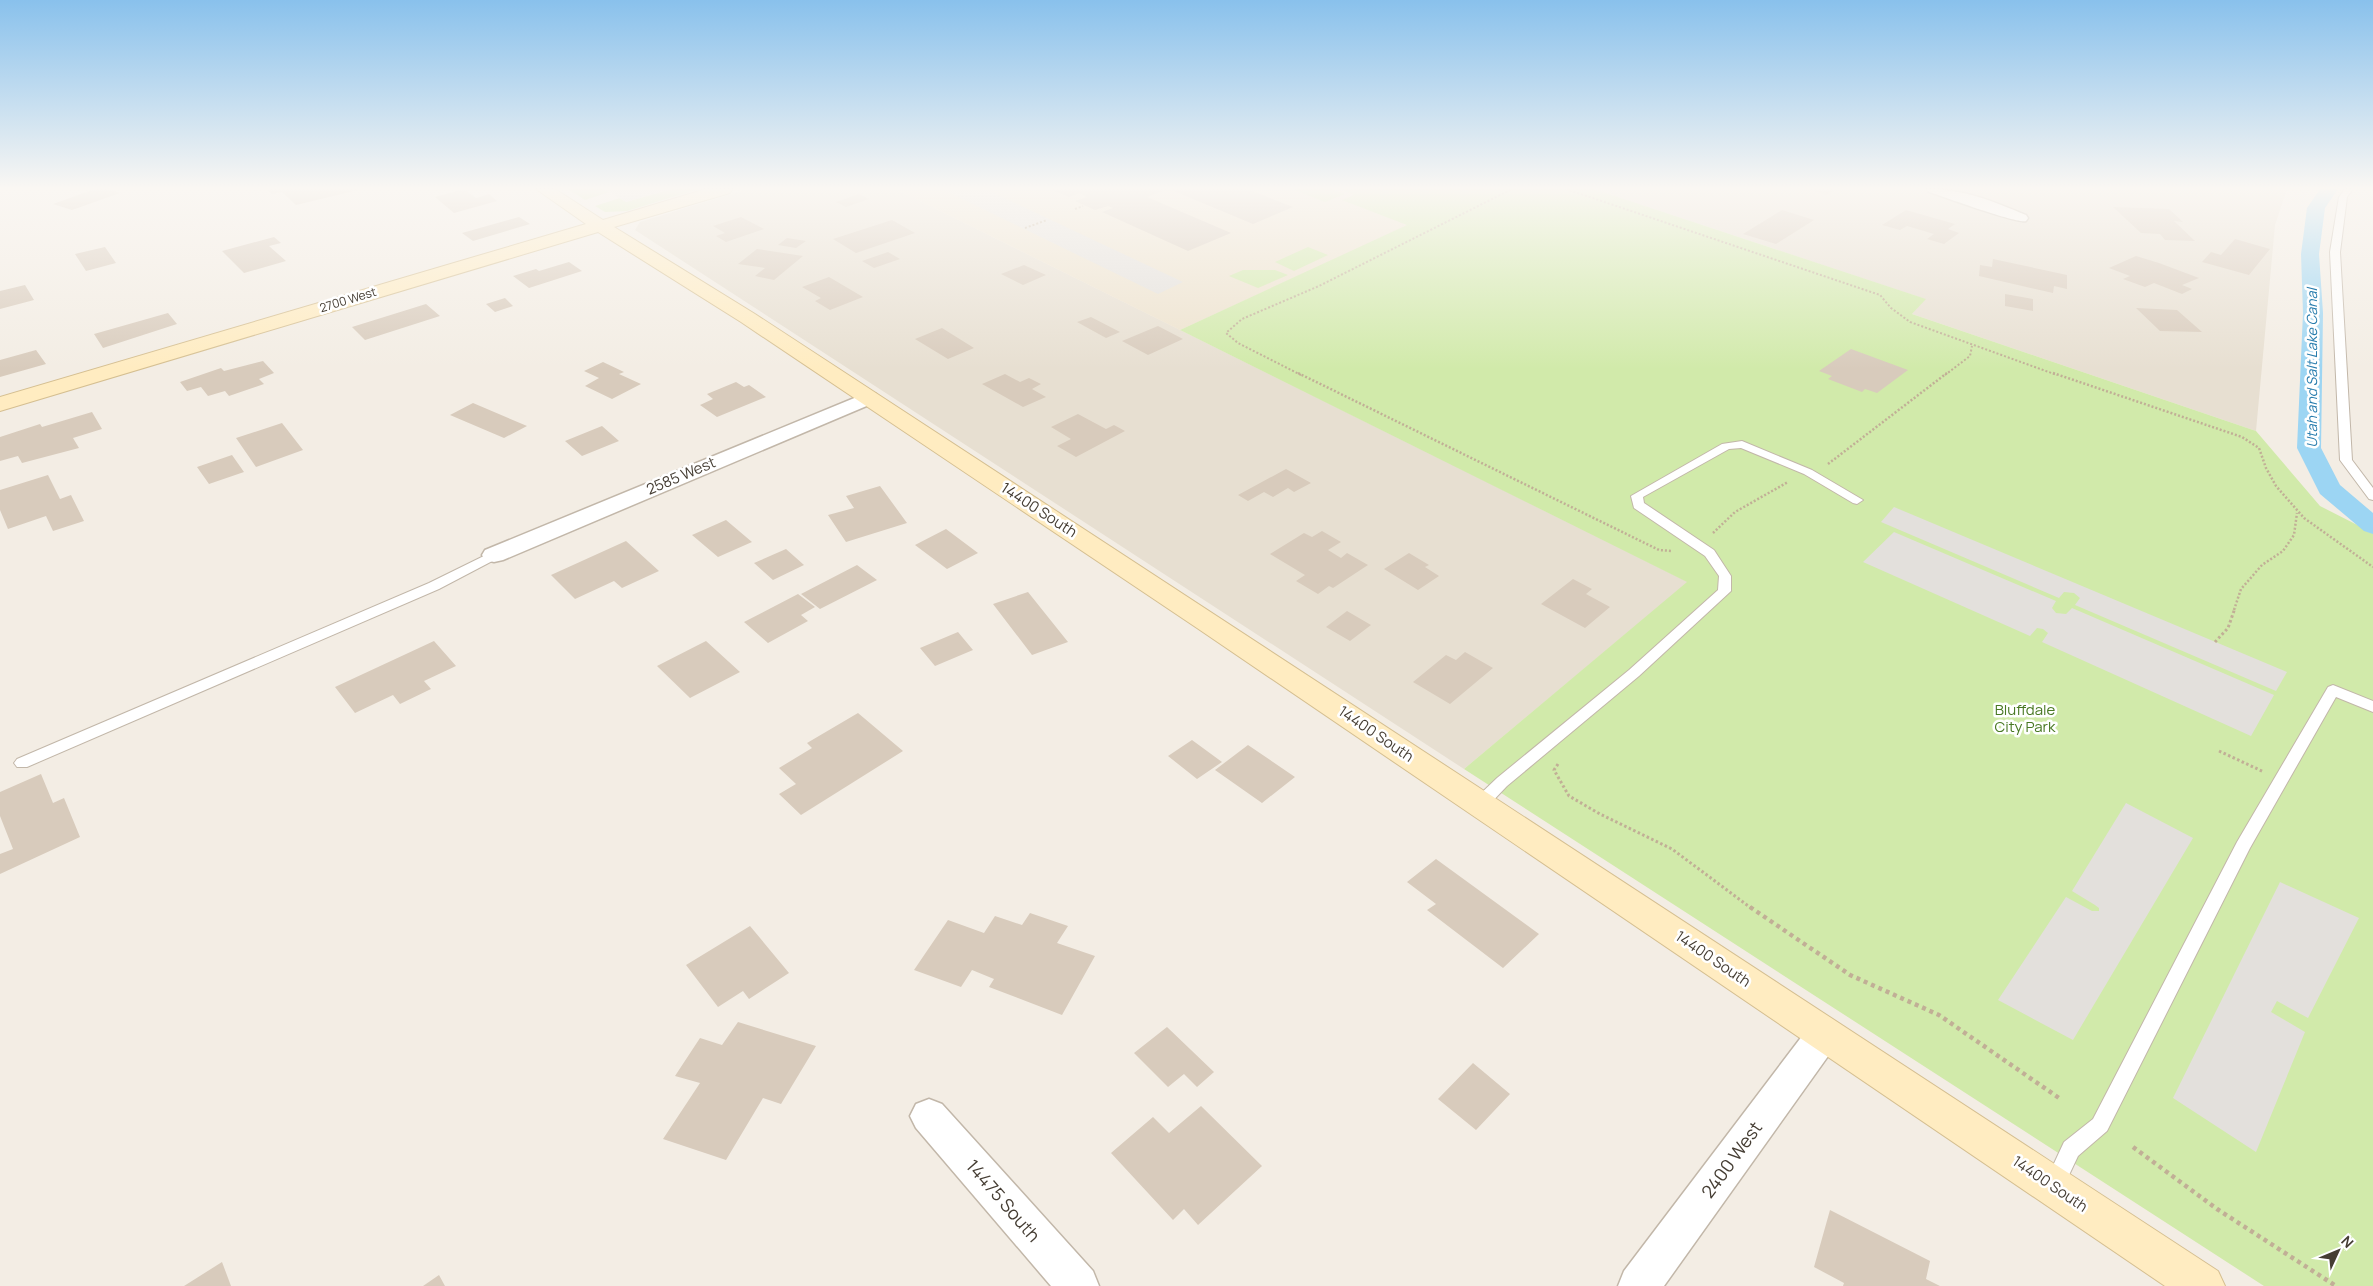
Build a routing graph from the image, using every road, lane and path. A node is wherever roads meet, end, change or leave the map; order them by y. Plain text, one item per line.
1 (520, 249) edge
2 (638, 249) edge
3 (1395, 249) edge
4 (1744, 249) edge
5 (2335, 249) edge
6 (1972, 346) junction
7 (869, 398) junction
8 (0, 404) edge
9 (1808, 472) junction
10 (2373, 496) edge
11 (1857, 500) dead end
12 (2297, 513) junction
13 (1699, 545) junction
14 (494, 555) joint
15 (2373, 567) edge
16 (2215, 642) dead end
17 (2373, 707) edge
18 (2219, 751) dead end
19 (1563, 757) dead end
20 (22, 763) dead end
21 (2282, 780) junction
22 (1480, 804) junction
23 (1824, 1034) junction
24 (2059, 1098) dead end
25 (929, 1116) dead end
26 (2133, 1147) dead end
27 (2053, 1186) junction
28 (1078, 1286) edge
29 (1639, 1286) edge
30 (2204, 1286) edge
31 (2336, 1286) edge

1 - 8 main road, 2700 West
2 - 7 main road, 14400 South
3 - 13 path
4 - 6 path
5 - 10 lane
6 - 9 path
6 - 12 path
7 - 14 street, 2585 West
7 - 22 main road, 14400 South
9 - 11 lane
9 - 13 path
9 - 13 lane
12 - 15 path
12 - 16 path
13 - 22 lane
14 - 20 lane
17 - 21 lane
18 - 21 path
19 - 24 path
21 - 27 lane
22 - 23 main road, 14400 South
23 - 27 main road, 14400 South
23 - 29 street, 2400 West
25 - 28 street, 14475 South
26 - 31 path
27 - 30 main road, 14400 South

